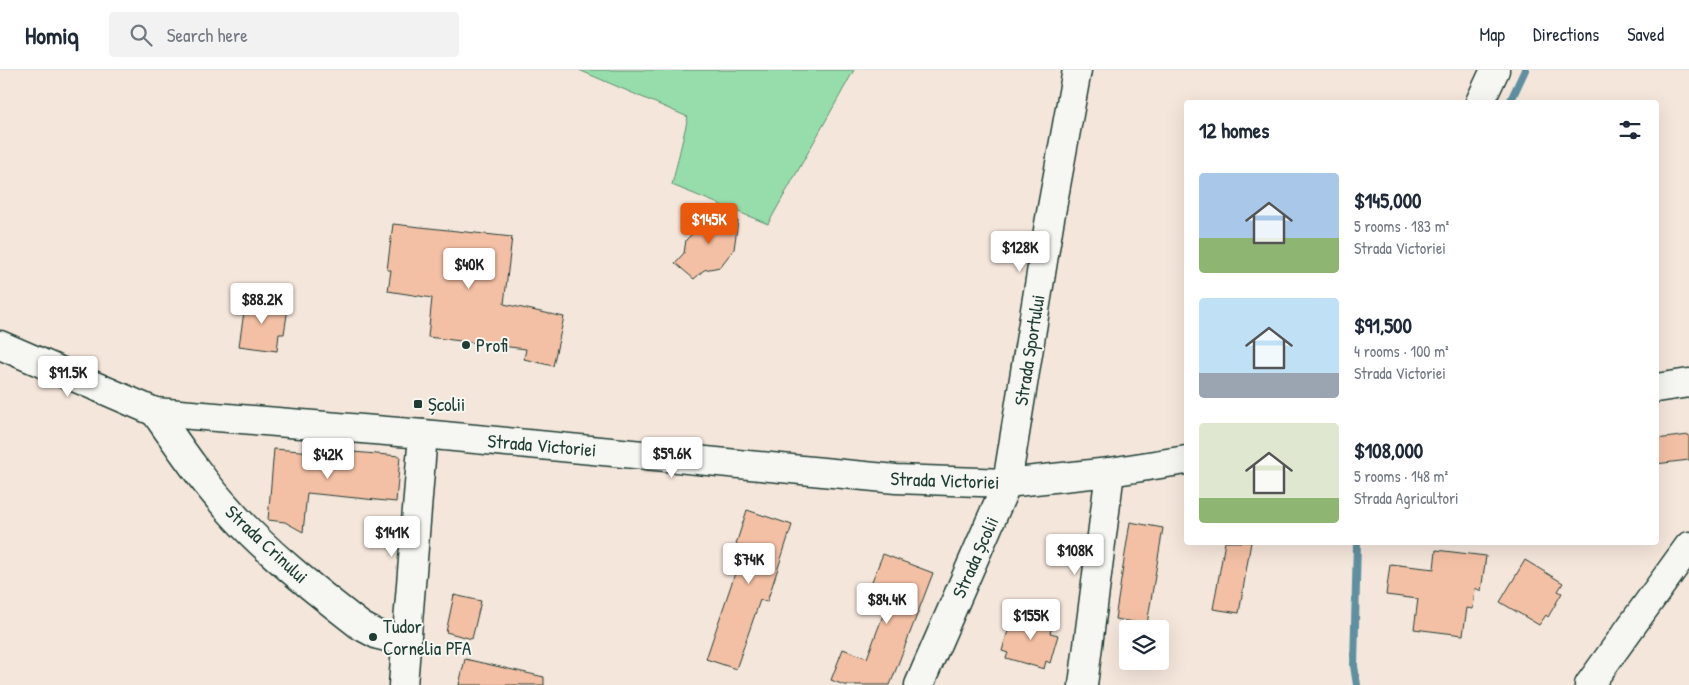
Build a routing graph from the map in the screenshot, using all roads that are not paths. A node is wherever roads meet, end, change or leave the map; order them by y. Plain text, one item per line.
1 (1077, 70) edge
2 (1495, 70) edge
3 (1481, 100) edge
4 (0, 345) edge
5 (1689, 383) edge
6 (1659, 388) edge
7 (155, 412) junction
8 (423, 434) junction
9 (1184, 460) edge
10 (1110, 472) junction
11 (1007, 483) junction
12 (1689, 546) edge
13 (407, 642) junction
14 (403, 685) edge
15 (919, 685) edge
16 (1083, 685) edge
17 (1589, 685) edge

1 - 11 street, Strada Sportului
2 - 3 street
4 - 7 street, Strada Victoriei
5 - 6 street
7 - 8 street, Strada Victoriei
7 - 13 street, Strada Crinului
8 - 11 street, Strada Victoriei
8 - 13 street
9 - 10 street, Strada Victoriei
10 - 11 street, Strada Victoriei
10 - 16 street
11 - 15 street, Strada Școlii
12 - 17 street
13 - 14 street

